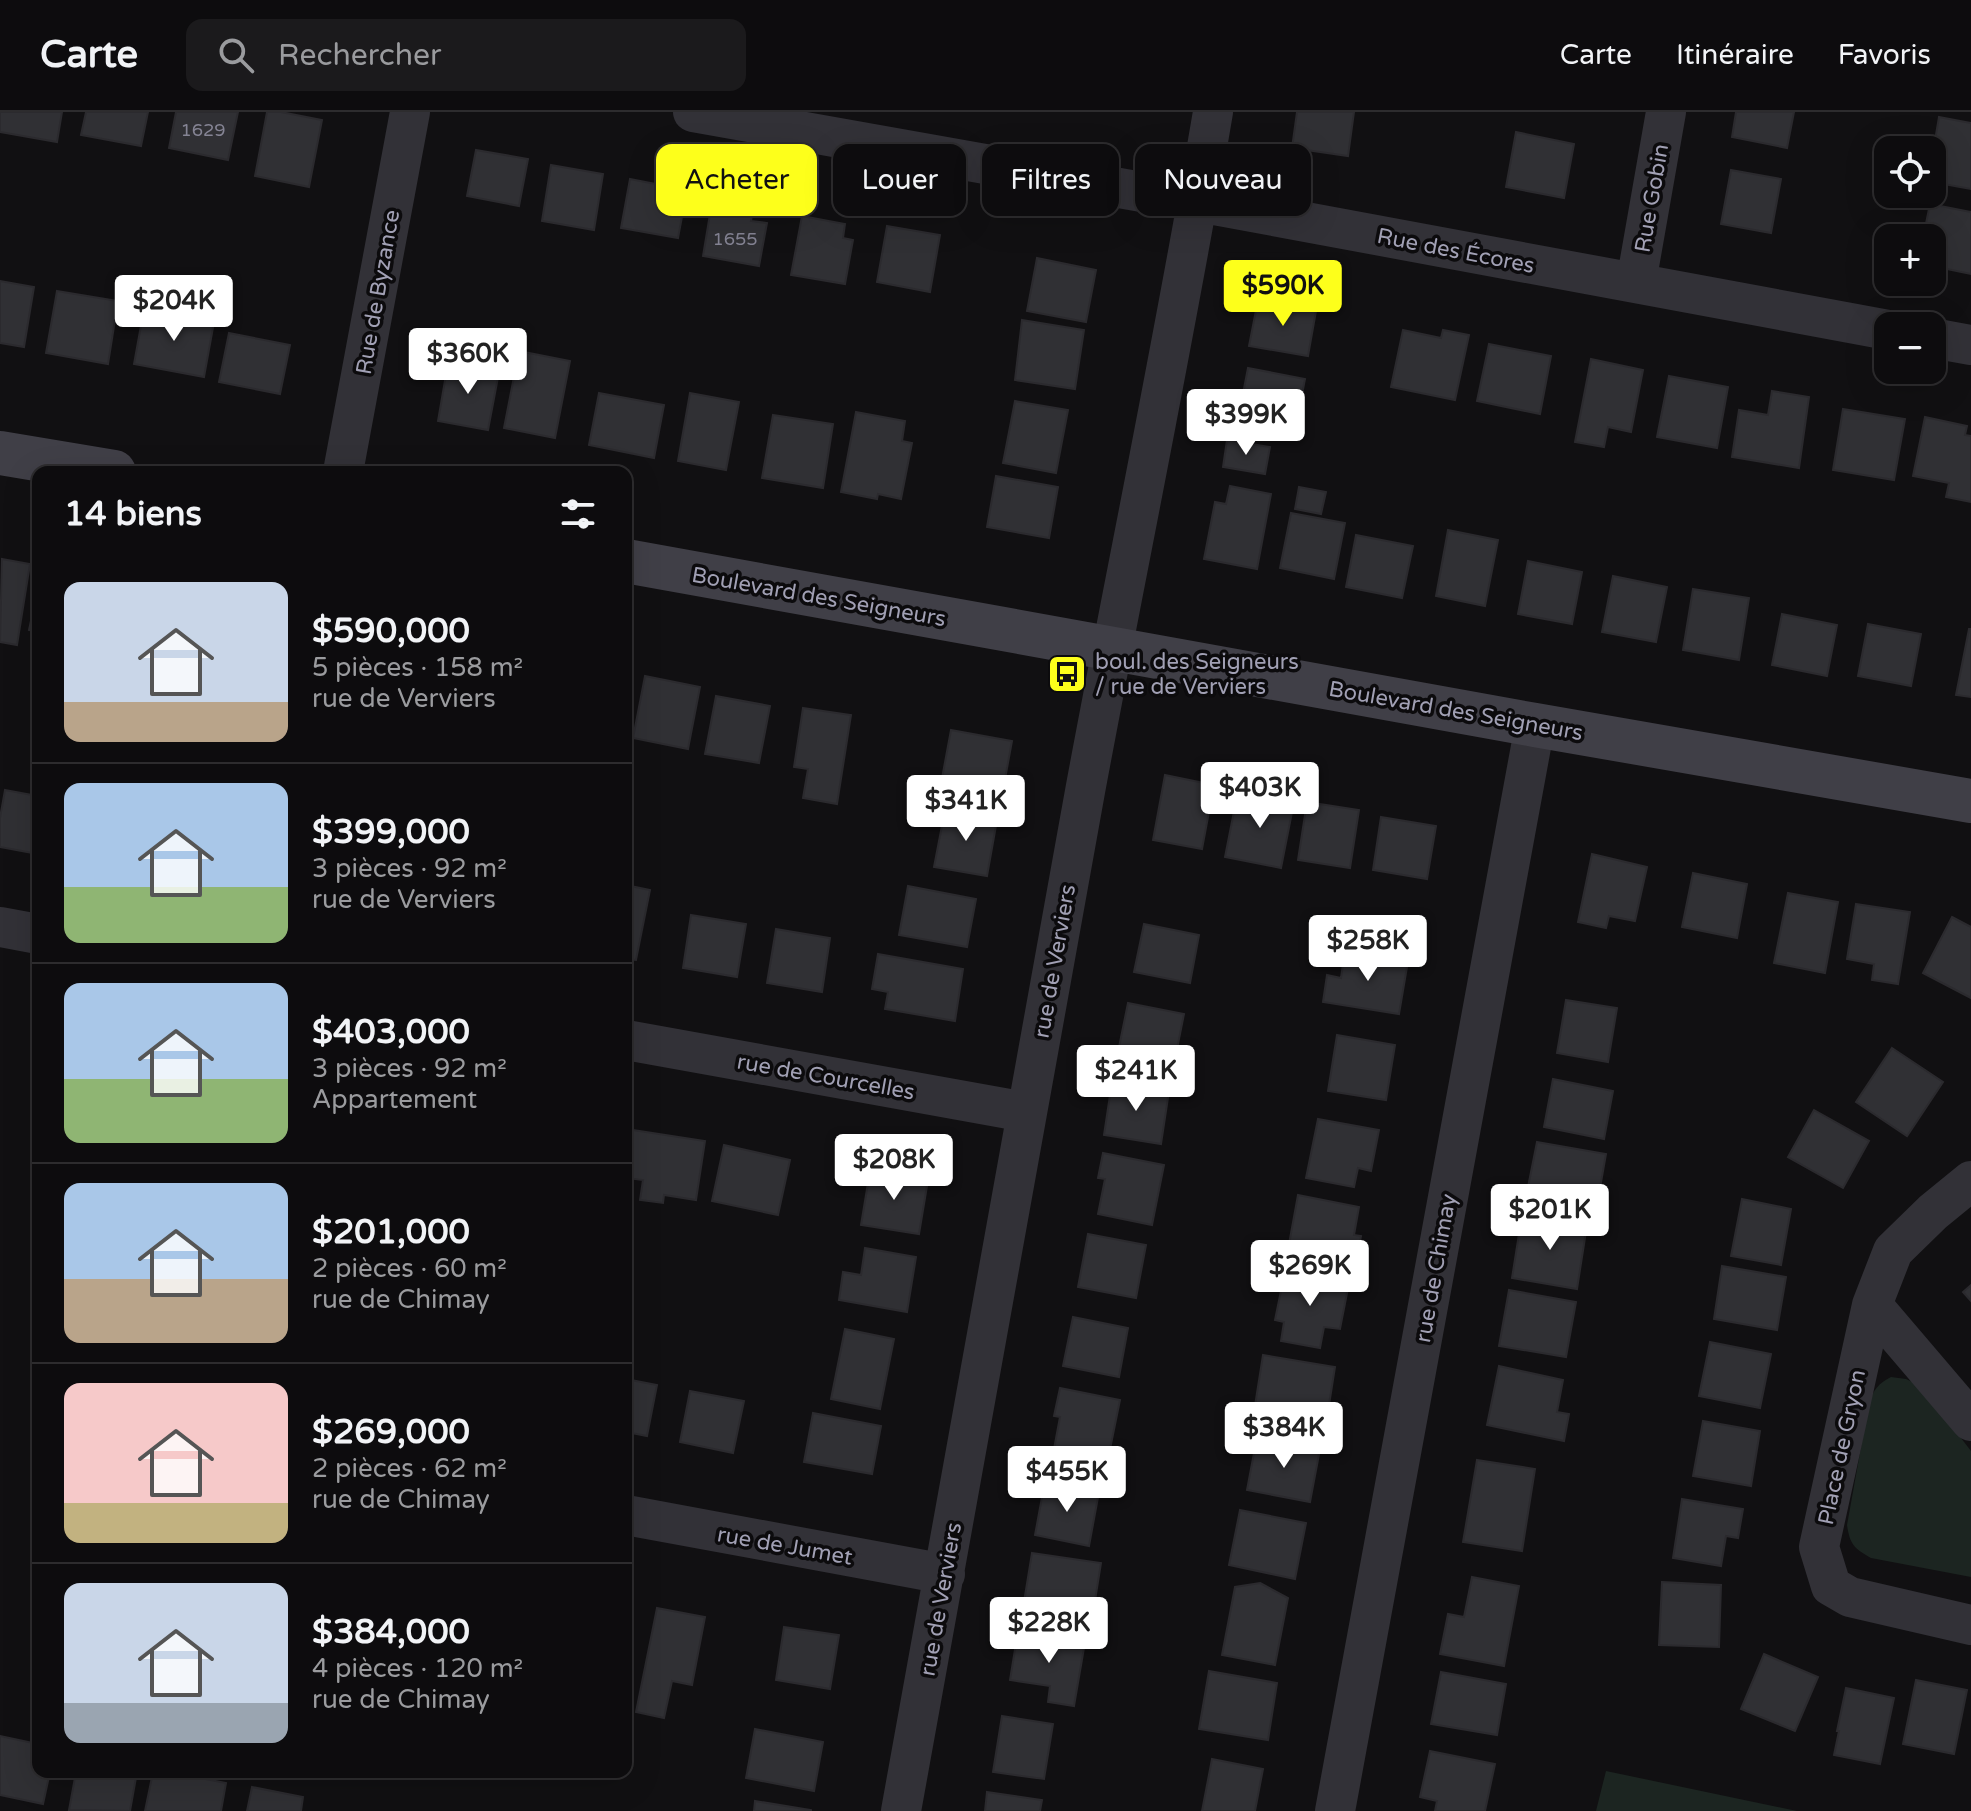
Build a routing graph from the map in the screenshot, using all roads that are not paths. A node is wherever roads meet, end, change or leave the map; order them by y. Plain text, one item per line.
1 (410, 112) edge
2 (693, 112) edge
3 (1213, 112) edge
4 (1666, 112) edge
5 (1208, 144) edge
6 (1135, 191) edge
7 (1195, 216) edge
8 (1274, 216) edge
9 (1636, 283) junction
10 (1874, 327) edge
11 (1946, 341) edge
12 (1971, 345) edge
13 (0, 453) edge
14 (78, 466) edge
15 (344, 466) edge
16 (632, 562) edge
17 (1112, 648) junction
18 (1535, 725) junction
19 (1966, 799) edge
20 (0, 927) edge
21 (32, 933) edge
22 (632, 1041) edge
23 (1026, 1112) junction
24 (1971, 1181) edge
25 (1872, 1305) junction
26 (1971, 1421) edge
27 (632, 1516) edge
28 (945, 1574) junction
29 (1971, 1625) edge
30 (901, 1811) edge
31 (1335, 1811) edge

1 - 15 street, Rue de Byzance
2 - 6 street, Rue des Écores
3 - 5 street, rue de Verviers
4 - 9 street, Rue Gobin
7 - 17 street, rue de Verviers
8 - 9 street, Rue des Écores
9 - 10 street, Rue des Écores
11 - 12 street
13 - 14 street
16 - 17 street, Boulevard des Seigneurs
17 - 18 street, Boulevard des Seigneurs
17 - 23 street, rue de Verviers
18 - 19 street, Boulevard des Seigneurs
18 - 31 street, rue de Chimay
20 - 21 street
22 - 23 street, rue de Courcelles
23 - 28 street, rue de Verviers
24 - 25 street, Place de Gryon
25 - 26 street
25 - 29 street, Place de Gryon
27 - 28 street, rue de Jumet
28 - 30 street, rue de Verviers

